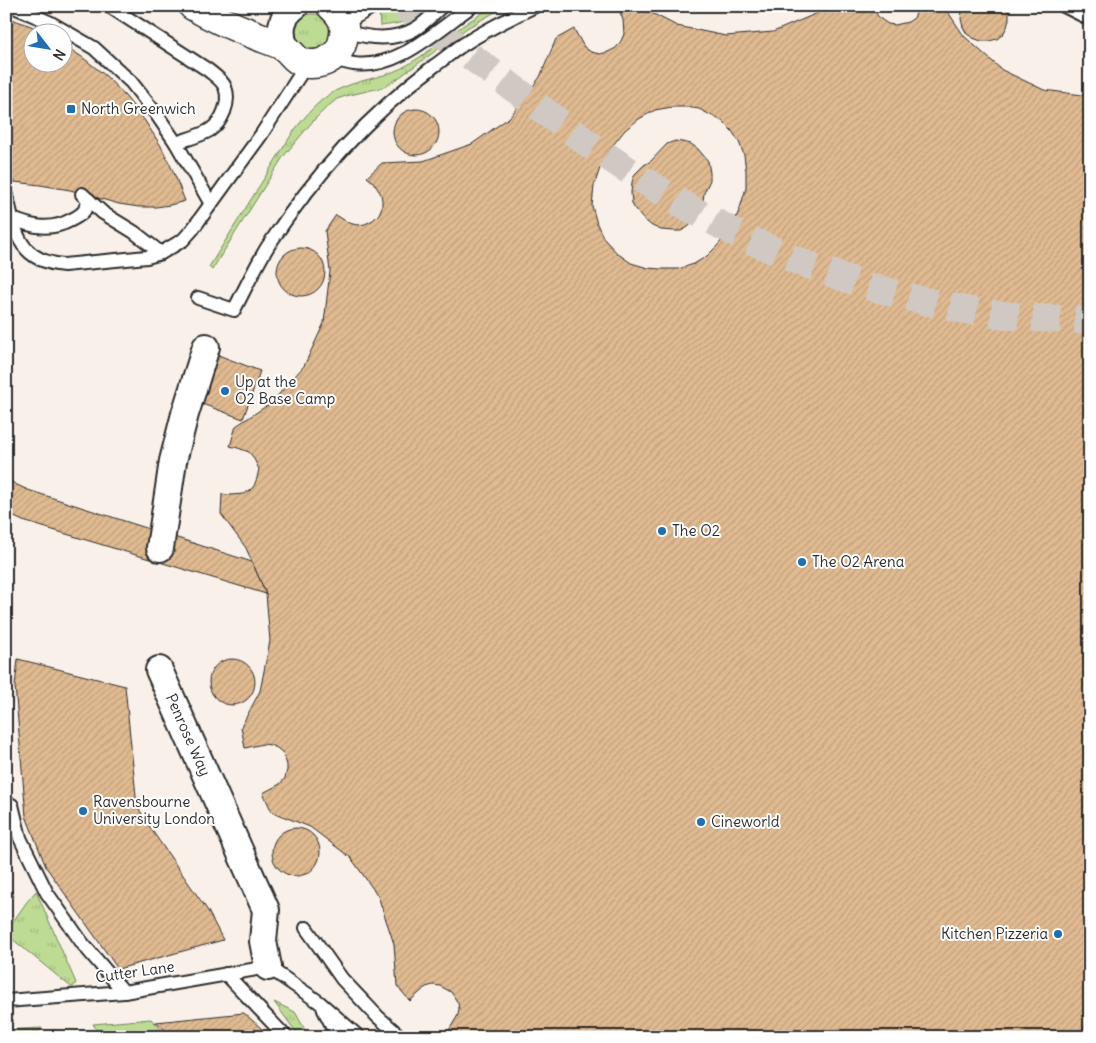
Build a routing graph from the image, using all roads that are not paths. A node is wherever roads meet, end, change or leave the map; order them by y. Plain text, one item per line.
1 (12, 6) edge
2 (110, 6) edge
3 (193, 6) edge
4 (295, 6) edge
5 (374, 6) edge
6 (442, 6) edge
7 (472, 6) edge
8 (535, 6) edge
9 (1064, 6) edge
10 (1090, 19) edge
11 (343, 20) edge
12 (285, 48) junction
13 (319, 61) junction
14 (176, 143) junction
15 (6, 192) edge
16 (210, 204) junction
17 (13, 219) junction
18 (160, 253) junction
19 (198, 298) dead end
20 (206, 347) dead end
21 (160, 548) dead end
22 (159, 670) dead end
23 (12, 804) dead end
24 (306, 928) dead end
25 (268, 967) junction
26 (226, 974) junction
27 (124, 992) junction
28 (6, 1001) edge
29 (319, 1002) junction
30 (286, 1037) edge
31 (338, 1037) edge
32 (359, 1037) edge
33 (401, 1037) edge

1 - 14 lane
2 - 14 lane
3 - 12 street
4 - 12 street
5 - 11 lane
6 - 11 lane
7 - 13 lane
8 - 19 lane
9 - 10 lane
11 - 13 street
12 - 13 street
13 - 16 lane
14 - 16 lane
15 - 17 lane
16 - 18 lane
17 - 18 lane
17 - 18 lane
20 - 21 street
22 - 25 street, Penrose Way
23 - 27 lane
24 - 33 lane
25 - 26 lane, Cutter Lane
25 - 29 lane
26 - 27 lane, Cutter Lane
26 - 30 lane
27 - 28 lane, Cutter Lane
29 - 31 lane
29 - 32 lane

